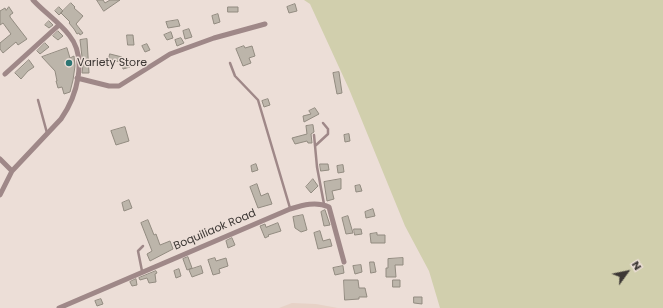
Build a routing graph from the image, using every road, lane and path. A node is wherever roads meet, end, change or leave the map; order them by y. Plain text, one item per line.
1 (33, 0) edge
2 (265, 24) dead end
3 (59, 25) junction
4 (230, 64) dead end
5 (5, 74) dead end
6 (77, 78) junction
7 (38, 100) dead end
8 (323, 123) dead end
9 (47, 134) junction
10 (314, 134) dead end
11 (315, 146) junction
12 (0, 159) edge
13 (12, 171) junction
14 (0, 195) edge
15 (324, 205) junction
16 (290, 209) junction
17 (143, 246) dead end
18 (344, 262) dead end
19 (142, 271) junction
20 (59, 308) edge

1 - 3 street
2 - 6 street
3 - 5 street
3 - 6 street
4 - 16 lane
6 - 9 street
7 - 9 lane
8 - 11 lane
9 - 13 street
10 - 11 lane
11 - 15 lane
12 - 13 street
13 - 14 street
15 - 16 street, Boquiliaok Road
15 - 18 street
16 - 19 street, Boquiliaok Road
17 - 19 lane
19 - 20 street, Boquiliaok Road

